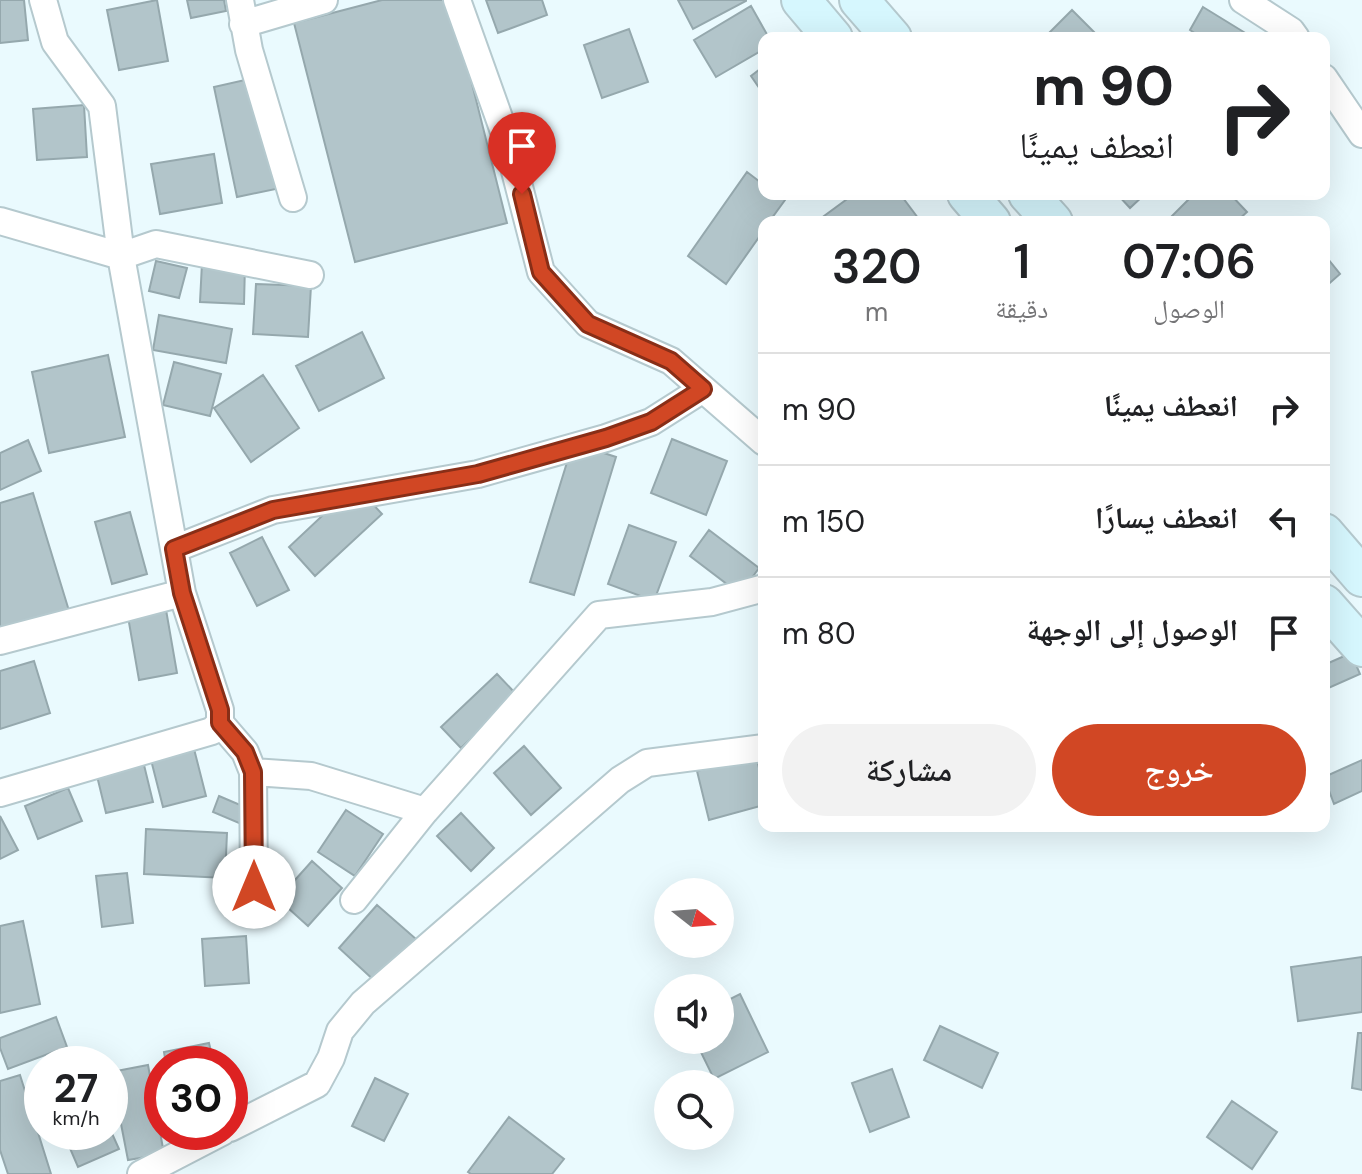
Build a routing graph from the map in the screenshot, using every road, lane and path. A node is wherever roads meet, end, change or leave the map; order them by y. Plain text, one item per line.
1 (43, 0) edge
2 (324, 0) edge
3 (457, 0) edge
4 (801, 0) edge
5 (859, 0) edge
6 (1243, 0) edge
7 (241, 12) edge
8 (828, 32) edge
9 (887, 32) edge
10 (1292, 32) edge
11 (1341, 90) edge
12 (1362, 134) edge
13 (293, 198) dead end
14 (972, 200) edge
15 (1033, 200) edge
16 (986, 216) edge
17 (1048, 216) edge
18 (0, 221) edge
19 (121, 256) junction
20 (310, 275) dead end
21 (703, 389) junction
22 (758, 437) edge
23 (1330, 540) edge
24 (174, 549) junction
25 (1362, 577) edge
26 (758, 590) edge
27 (182, 593) junction
28 (1330, 611) edge
29 (0, 641) edge
30 (1362, 647) edge
31 (220, 723) junction
32 (758, 749) edge
33 (253, 772) junction
34 (0, 793) edge
35 (425, 811) junction
36 (254, 887) dead end
37 (354, 900) dead end
38 (248, 1119) edge
39 (187, 1150) edge
40 (141, 1174) edge

1 - 19 street
2 - 7 street
3 - 21 street
4 - 8 main road
5 - 9 main road
6 - 10 street
7 - 13 street
11 - 12 street
14 - 16 main road
15 - 17 main road
18 - 19 street
19 - 20 street
19 - 24 street
21 - 22 street
21 - 24 street
23 - 25 main road
24 - 27 street
26 - 35 street
27 - 29 street
27 - 31 street
28 - 30 main road
31 - 33 street
31 - 34 street
32 - 38 street
33 - 35 street
33 - 36 street
35 - 37 street
39 - 40 street

